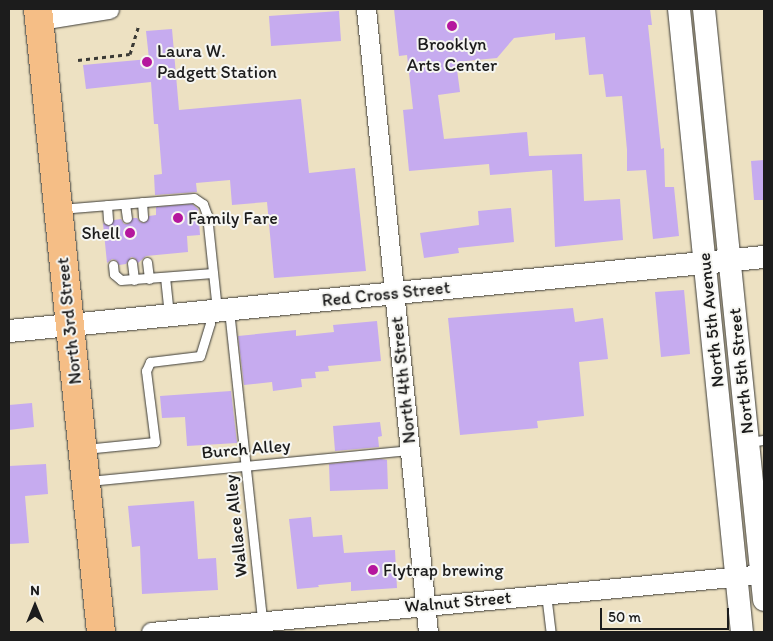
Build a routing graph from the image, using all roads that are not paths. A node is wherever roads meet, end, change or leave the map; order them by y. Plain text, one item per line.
1 (108, 9) edge
2 (366, 9) edge
3 (679, 9) edge
4 (704, 9) edge
5 (39, 14) edge
6 (142, 202) junction
7 (125, 204) junction
8 (107, 205) junction
9 (58, 209) junction
10 (143, 217) dead end
11 (127, 218) dead end
12 (108, 220) dead end
13 (764, 257) edge
14 (730, 260) junction
15 (147, 262) dead end
16 (132, 263) dead end
17 (705, 263) junction
18 (113, 265) dead end
19 (213, 273) junction
20 (165, 277) junction
21 (149, 279) junction
22 (134, 280) junction
23 (394, 293) junction
24 (218, 310) junction
25 (170, 315) junction
26 (70, 325) junction
27 (9, 331) edge
28 (757, 441) edge
29 (82, 449) junction
30 (410, 450) junction
31 (246, 466) junction
32 (85, 481) junction
33 (763, 574) edge
34 (737, 576) junction
35 (546, 594) junction
36 (764, 600) edge
37 (425, 605) junction
38 (262, 621) junction
39 (101, 632) edge
40 (151, 632) edge
41 (428, 632) edge
42 (551, 632) edge
43 (742, 632) edge

1 - 5 street
2 - 23 street, North 4th Street
3 - 17 street, North 5th Avenue
4 - 14 street, North 5th Avenue
5 - 9 main road, North 3rd Street
6 - 7 lane
6 - 10 lane
6 - 19 lane
7 - 8 lane
7 - 11 lane
8 - 9 lane
8 - 12 lane
9 - 26 main road, North 3rd Street
13 - 14 street, Red Cross Street
14 - 17 street, Red Cross Street
14 - 28 street, North 5th Street
15 - 21 lane
16 - 22 lane
17 - 23 street, Red Cross Street
17 - 34 street, North 5th Avenue
18 - 22 lane
19 - 20 lane
19 - 24 lane
20 - 21 lane
20 - 25 lane
21 - 22 lane
23 - 24 street, Red Cross Street
23 - 30 street, North 4th Street
24 - 25 street, Red Cross Street
24 - 29 lane
24 - 31 lane, Wallace Alley
25 - 26 street, Red Cross Street
26 - 27 street, Red Cross Street
26 - 29 main road, North 3rd Street
28 - 33 street, North 5th Street
29 - 32 main road, North 3rd Street
30 - 31 lane, Burch Alley
30 - 37 street, North 4th Street
31 - 32 lane, Burch Alley
31 - 38 lane, Wallace Alley
32 - 39 main road, North 3rd Street
33 - 34 street, Walnut Street
33 - 36 street, North 5th Street
34 - 35 street, Walnut Street
34 - 43 street, North 5th Avenue
35 - 37 street, Walnut Street
35 - 42 lane
37 - 38 street, Walnut Street
37 - 41 street, North 4th Street
38 - 40 street, Walnut Street

